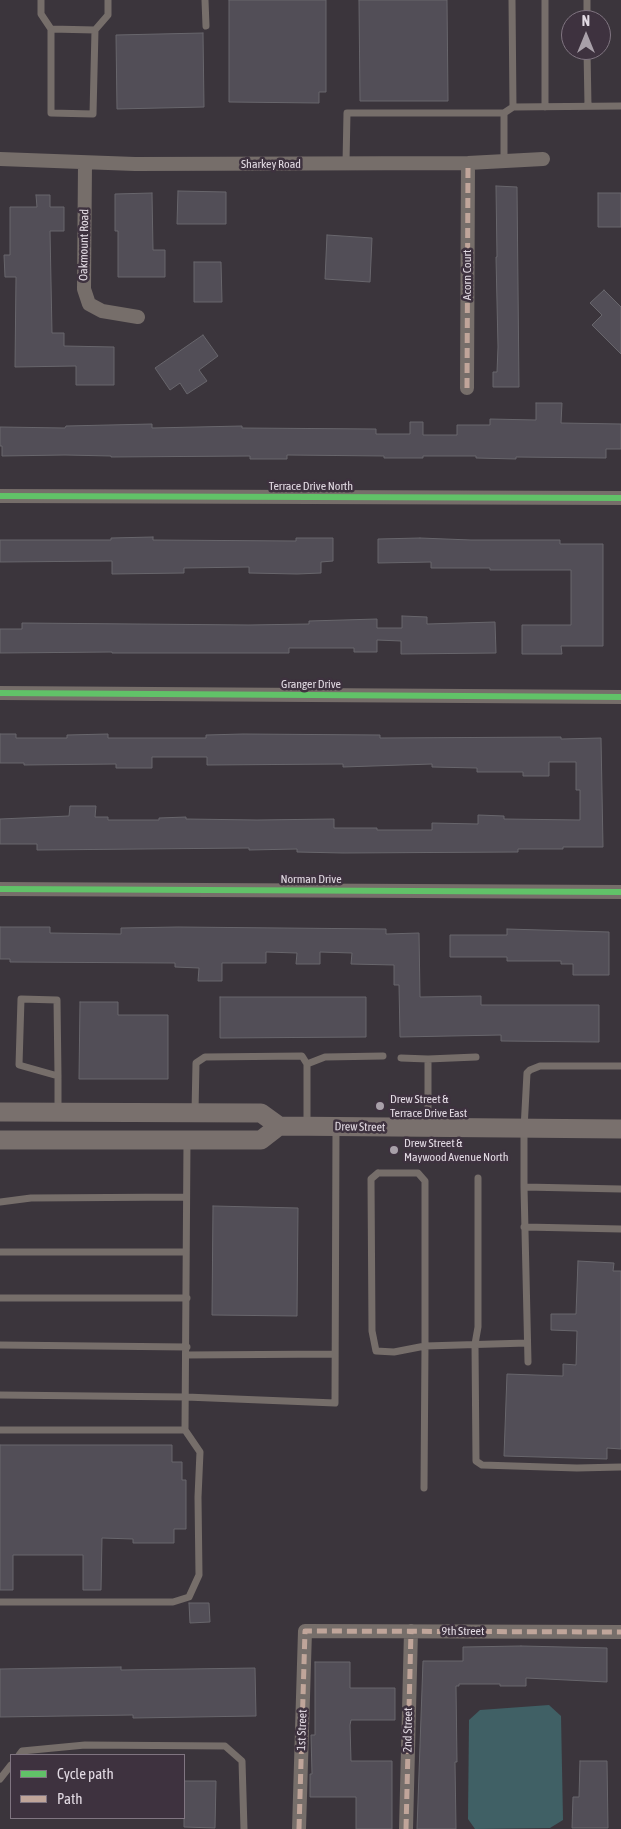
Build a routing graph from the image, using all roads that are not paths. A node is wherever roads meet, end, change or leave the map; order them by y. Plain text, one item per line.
1 (41, 0) edge
2 (108, 0) edge
3 (205, 0) edge
4 (512, 0) edge
5 (545, 0) edge
6 (206, 26) dead end
7 (51, 29) junction
8 (95, 30) junction
9 (587, 60) edge
10 (588, 106) junction
11 (621, 106) edge
12 (513, 107) junction
13 (545, 107) junction
14 (504, 113) junction
15 (0, 159) edge
16 (543, 159) dead end
17 (504, 162) junction
18 (85, 163) junction
19 (346, 163) junction
20 (468, 163) junction
21 (138, 317) dead end
22 (467, 388) dead end
23 (0, 496) edge
24 (621, 498) edge
25 (0, 693) edge
26 (621, 697) edge
27 (0, 889) edge
28 (621, 892) edge
29 (383, 1056) dead end
30 (476, 1057) dead end
31 (401, 1058) dead end
32 (428, 1059) junction
33 (307, 1064) junction
34 (621, 1066) edge
35 (58, 1076) junction
36 (0, 1112) edge
37 (58, 1112) junction
38 (195, 1112) junction
39 (279, 1126) junction
40 (307, 1127) junction
41 (336, 1127) junction
42 (428, 1129) junction
43 (524, 1129) junction
44 (621, 1129) edge
45 (0, 1140) edge
46 (187, 1141) junction
47 (478, 1178) dead end
48 (524, 1187) junction
49 (621, 1188) edge
50 (186, 1197) junction
51 (0, 1202) edge
52 (524, 1227) junction
53 (621, 1229) edge
54 (0, 1252) edge
55 (186, 1252) junction
56 (0, 1298) edge
57 (187, 1298) junction
58 (528, 1343) junction
59 (475, 1344) junction
60 (0, 1345) edge
61 (426, 1346) junction
62 (187, 1347) junction
63 (335, 1354) junction
64 (186, 1355) junction
65 (528, 1362) dead end
66 (0, 1396) edge
67 (186, 1396) junction
68 (0, 1430) edge
69 (185, 1430) junction
70 (621, 1467) edge
71 (424, 1488) dead end
72 (0, 1602) edge
73 (306, 1631) joint
74 (410, 1631) junction
75 (621, 1632) edge
76 (20, 1754) edge
77 (10, 1766) edge
78 (0, 1779) edge
79 (244, 1829) edge
80 (299, 1829) edge
81 (406, 1829) edge

1 - 7 lane
2 - 8 lane
3 - 6 lane
4 - 12 lane
5 - 13 lane
7 - 8 lane
7 - 8 lane
9 - 10 lane
10 - 11 lane
10 - 13 lane
12 - 13 lane
12 - 14 lane
14 - 17 lane
14 - 19 lane
15 - 18 street, Sharkey Road
16 - 17 street, Sharkey Road
17 - 20 street, Sharkey Road
18 - 19 street, Sharkey Road
18 - 21 street, Oakmount Road
19 - 20 street, Sharkey Road
20 - 22 street, Acorn Court
23 - 24 street, Terrace Drive North
25 - 26 street, Granger Drive
27 - 28 street, Norman Drive
29 - 33 lane
30 - 32 lane
31 - 32 lane
32 - 42 lane
33 - 38 lane
33 - 40 lane
34 - 43 lane
35 - 35 lane
35 - 37 lane
36 - 37 main road
37 - 38 main road
38 - 39 main road
39 - 40 main road, Drew Street
39 - 46 main road
40 - 41 main road, Drew Street
41 - 42 main road, Drew Street
41 - 63 lane
42 - 43 main road, Drew Street
43 - 44 main road, Drew Street
43 - 48 lane
45 - 46 main road
46 - 50 lane
47 - 59 lane
48 - 49 lane
48 - 52 lane
50 - 51 lane
50 - 55 lane
52 - 53 lane
52 - 58 lane
54 - 55 lane
55 - 57 lane
56 - 57 lane
57 - 62 lane
58 - 59 lane
58 - 65 lane
59 - 61 lane
59 - 70 lane
60 - 62 lane
61 - 61 lane
61 - 71 lane
62 - 64 lane
63 - 64 lane
63 - 67 lane
64 - 67 lane
66 - 67 lane
67 - 69 lane
68 - 69 lane
69 - 72 lane
73 - 74 street, 9th Street
73 - 80 street, 1st Street
74 - 75 street, 9th Street
74 - 81 street, 2nd Street
76 - 79 lane
77 - 78 lane

